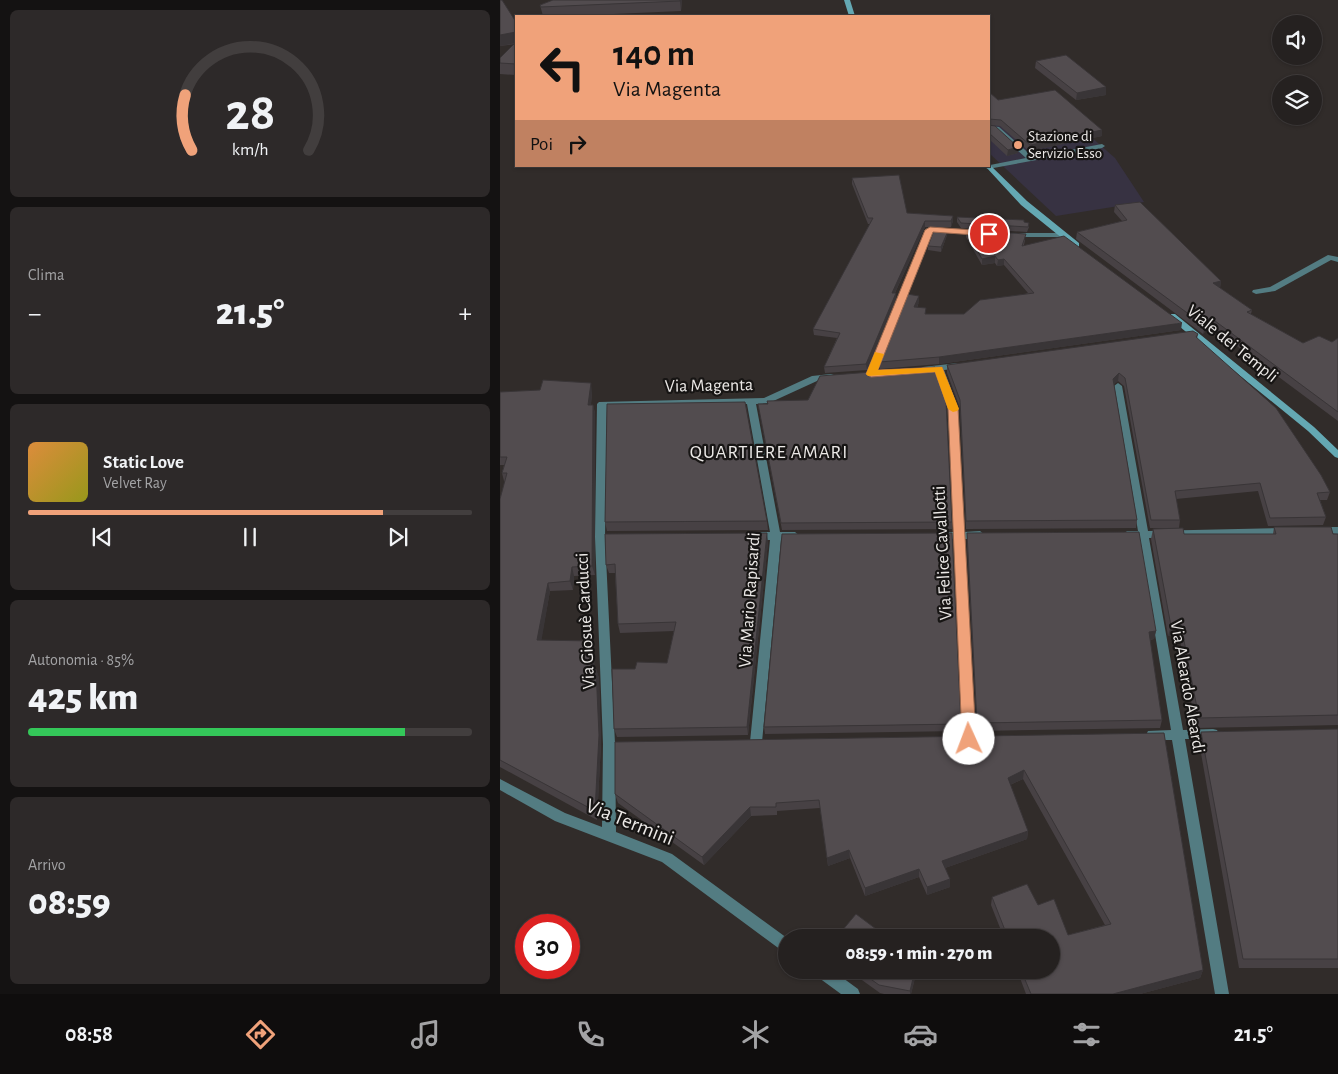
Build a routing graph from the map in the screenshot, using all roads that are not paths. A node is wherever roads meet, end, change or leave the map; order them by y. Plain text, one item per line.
1 (847, 0) edge
2 (852, 15) edge
3 (990, 128) edge
4 (1102, 146) dead end
5 (1031, 159) junction
6 (988, 167) edge
7 (990, 167) edge
8 (991, 234) edge
9 (1000, 234) edge
10 (1062, 235) junction
11 (1083, 251) edge
12 (1338, 260) edge
13 (1256, 292) dead end
14 (1167, 312) edge
15 (1194, 333) junction
16 (1175, 336) edge
17 (968, 365) edge
18 (939, 369) junction
19 (910, 371) edge
20 (872, 374) edge
21 (840, 376) edge
22 (1118, 386) edge
23 (751, 402) junction
24 (602, 404) joint
25 (1338, 455) edge
26 (1338, 531) edge
27 (1143, 534) junction
28 (961, 535) junction
29 (990, 535) edge
30 (1114, 535) edge
31 (746, 536) edge
32 (776, 536) junction
33 (805, 536) edge
34 (932, 536) edge
35 (1225, 734) edge
36 (1177, 735) junction
37 (1138, 736) edge
38 (969, 739) edge
39 (756, 742) edge
40 (500, 784) edge
41 (609, 836) junction
42 (778, 939) edge
43 (832, 979) edge
44 (853, 994) edge
45 (1222, 994) edge

1 - 2 main road
3 - 5 street
4 - 5 street
5 - 7 street
6 - 10 main road
8 - 20 street
9 - 10 street
10 - 11 main road
12 - 13 street
14 - 15 main road, Viale dei Templi
15 - 16 street
15 - 25 main road, Viale dei Templi
17 - 18 street
18 - 19 street
18 - 28 street, Via Felice Cavallotti
21 - 23 street, Via Magenta
22 - 27 street, Via Aleardo Aleardi
23 - 24 street, Via Magenta
23 - 32 street, Via Mario Rapisardi
24 - 41 street, Via Giosuè Carducci
26 - 27 street
27 - 30 street
27 - 36 street, Via Aleardo Aleardi
28 - 29 street
28 - 34 street
28 - 38 street, Via Felice Cavallotti
31 - 32 street
32 - 33 street
32 - 39 street, Via Mario Rapisardi
35 - 36 street
36 - 37 street
36 - 45 street, Via Aleardo Aleardi
40 - 41 street, Via Termini
41 - 42 street, Via Termini
43 - 44 street

